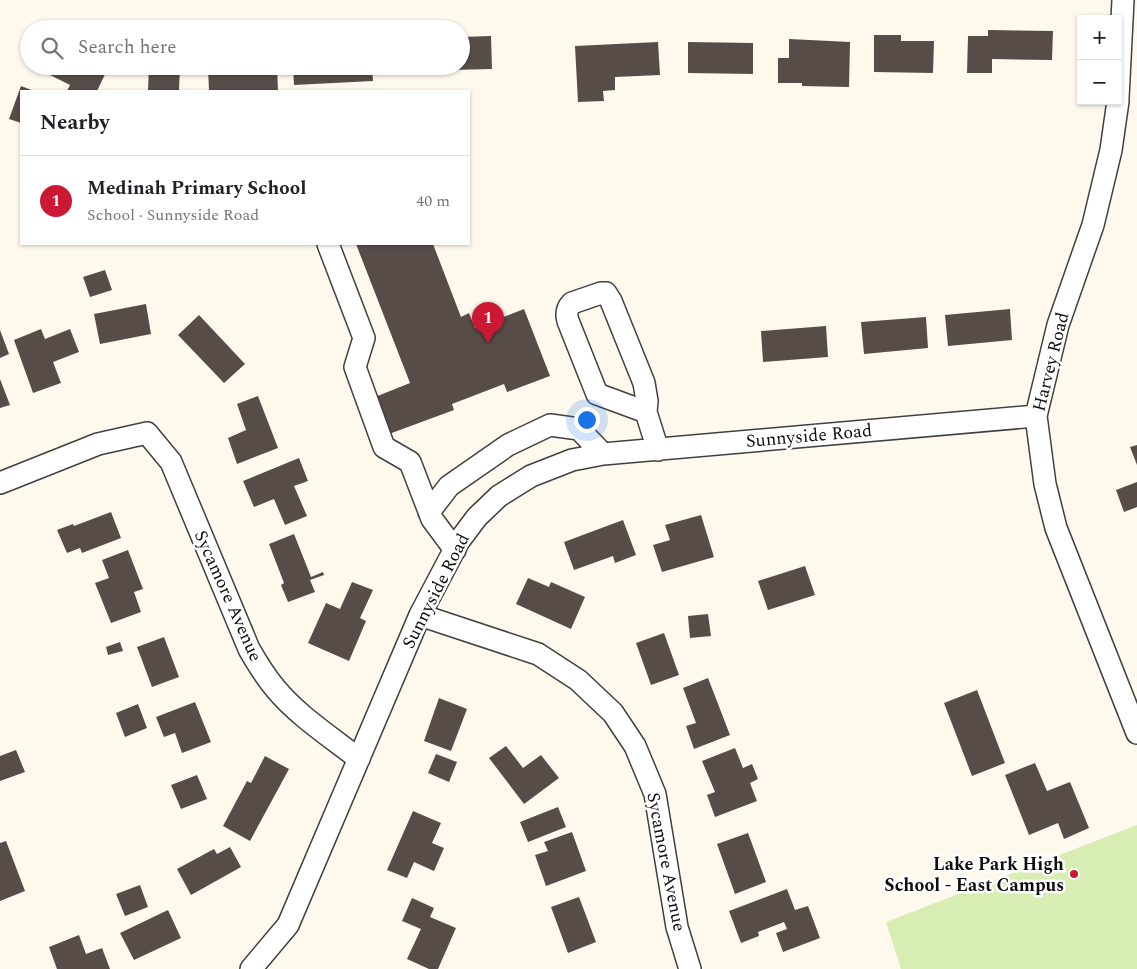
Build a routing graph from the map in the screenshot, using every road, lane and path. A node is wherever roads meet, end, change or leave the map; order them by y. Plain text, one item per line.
1 (1123, 0) edge
2 (1120, 60) edge
3 (1117, 105) edge
4 (328, 245) edge
5 (646, 412) junction
6 (1036, 416) junction
7 (658, 450) junction
8 (603, 454) junction
9 (0, 483) edge
10 (429, 512) junction
11 (455, 550) junction
12 (420, 615) junction
13 (1137, 733) edge
14 (359, 759) junction
15 (251, 969) edge
16 (690, 969) edge

1 - 2 street, Harvey Road
3 - 6 street, Harvey Road
4 - 10 street
5 - 5 street
5 - 7 street
6 - 7 street, Sunnyside Road
6 - 13 street, Harvey Road
7 - 8 street, Sunnyside Road
8 - 10 street
8 - 11 street, Sunnyside Road
9 - 14 street, Sycamore Avenue
10 - 11 street
11 - 12 street, Sunnyside Road
12 - 14 street, Sunnyside Road
12 - 16 street, Sycamore Avenue
14 - 15 street, Sunnyside Road

